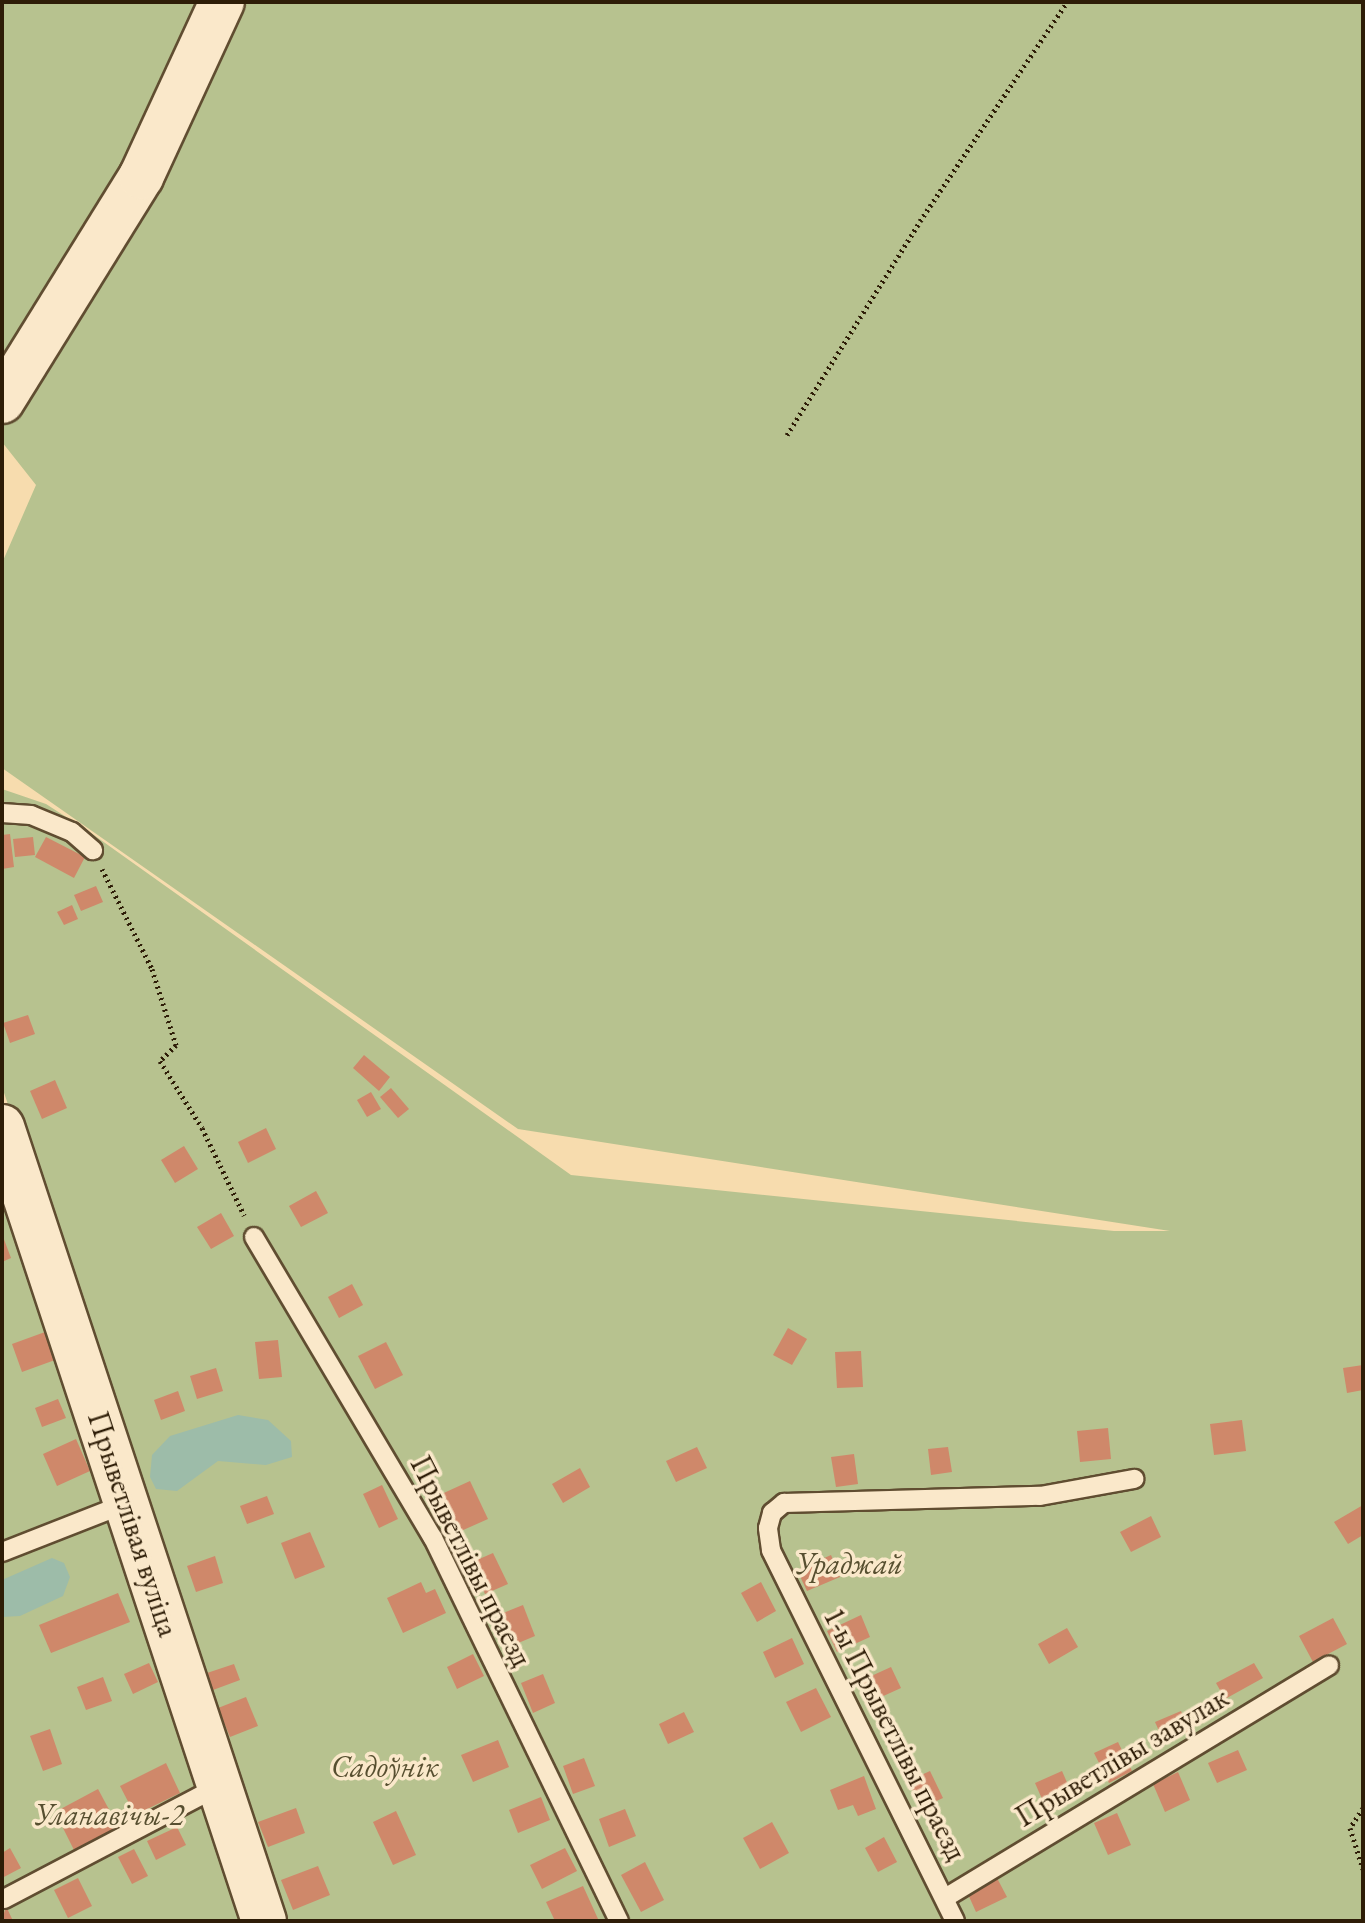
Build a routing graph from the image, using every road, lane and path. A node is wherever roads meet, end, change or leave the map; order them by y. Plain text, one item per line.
1 (222, 2) edge
2 (1067, 2) edge
3 (2, 401) edge
4 (787, 435) dead end
5 (2, 813) edge
6 (93, 850) joint
7 (2, 1127) edge
8 (254, 1237) joint
9 (1134, 1479) dead end
10 (127, 1503) junction
11 (2, 1552) edge
12 (1329, 1665) dead end
13 (219, 1786) junction
14 (1363, 1808) edge
15 (1363, 1869) edge
16 (945, 1898) junction
17 (4, 1899) edge
18 (264, 1921) edge
19 (619, 1921) edge
20 (955, 1921) edge

1 - 3 street
2 - 4 path
5 - 6 lane
6 - 8 path
7 - 10 street, Прыветлівая вуліца
8 - 19 lane, Прыветлівы праезд
9 - 16 lane, 1-ы Прыветлівы праезд
10 - 11 lane
10 - 13 street, Прыветлівая вуліца
12 - 16 lane, Прыветлівы завулак
13 - 17 lane
13 - 18 street, Прыветлівая вуліца
14 - 15 path
16 - 20 lane, 1-ы Прыветлівы праезд

